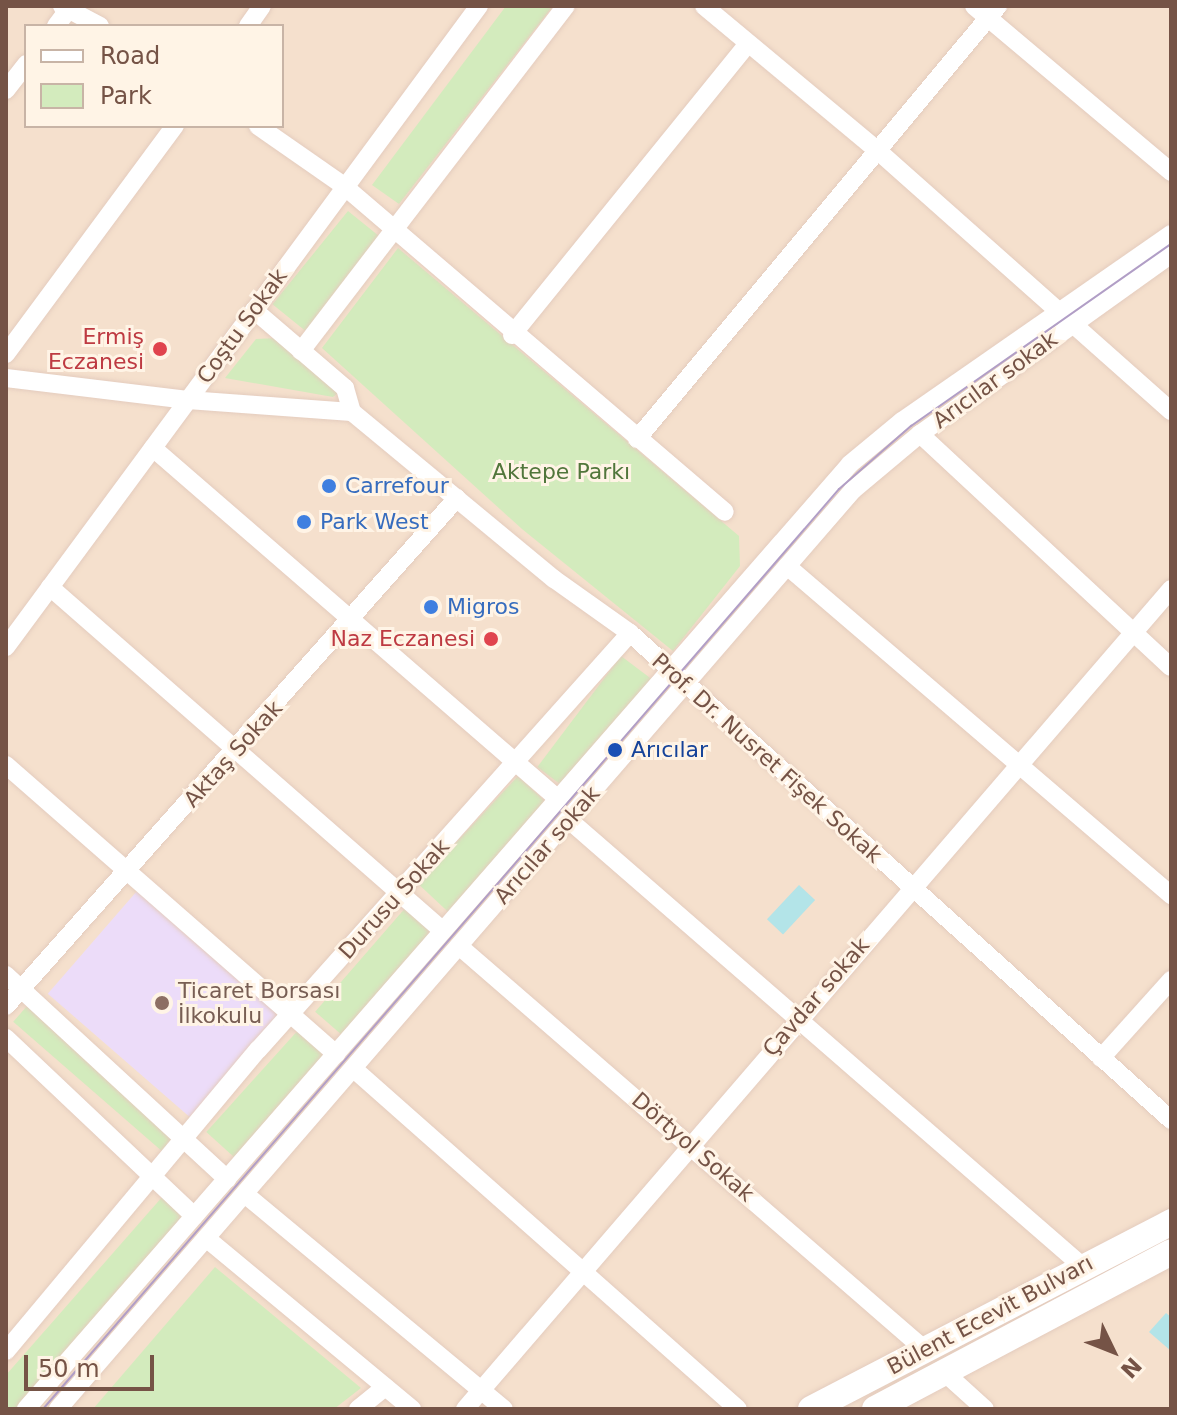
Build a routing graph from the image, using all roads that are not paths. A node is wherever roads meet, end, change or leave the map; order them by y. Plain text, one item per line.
1 (262, 6) edge
2 (479, 6) edge
3 (566, 6) edge
4 (704, 6) edge
5 (67, 7) edge
6 (986, 10) edge
7 (97, 24) edge
8 (249, 24) edge
9 (747, 45) junction
10 (24, 67) edge
11 (6, 90) edge
12 (174, 128) edge
13 (261, 128) edge
14 (877, 150) junction
15 (1171, 172) edge
16 (344, 186) junction
17 (394, 229) junction
18 (1171, 234) edge
19 (1171, 254) edge
20 (254, 310) junction
21 (1059, 310) junction
22 (1075, 323) junction
23 (512, 335) junction
24 (301, 351) junction
25 (6, 354) edge
26 (6, 378) edge
27 (188, 400) junction
28 (1171, 411) edge
29 (352, 412) junction
30 (920, 434) junction
31 (637, 439) junction
32 (153, 448) junction
33 (457, 498) junction
34 (725, 512) dead end
35 (787, 566) junction
36 (50, 587) junction
37 (1171, 589) edge
38 (351, 621) junction
39 (630, 633) junction
40 (1132, 635) junction
41 (6, 647) edge
42 (1171, 667) edge
43 (670, 669) junction
44 (686, 682) junction
45 (236, 751) junction
46 (517, 762) junction
47 (6, 765) edge
48 (1018, 769) junction
49 (558, 799) junction
50 (569, 820) junction
51 (129, 869) junction
52 (910, 888) junction
53 (402, 890) junction
54 (1171, 895) edge
55 (442, 930) junction
56 (459, 946) junction
57 (6, 975) edge
58 (1171, 980) edge
59 (22, 988) junction
60 (6, 1006) edge
61 (291, 1015) junction
62 (795, 1020) junction
63 (6, 1038) edge
64 (336, 1054) junction
65 (1101, 1058) junction
66 (355, 1070) junction
67 (1171, 1120) edge
68 (186, 1136) junction
69 (690, 1143) junction
70 (154, 1175) junction
71 (227, 1179) junction
72 (246, 1195) junction
73 (194, 1216) junction
74 (1171, 1222) edge
75 (206, 1238) junction
76 (1171, 1252) edge
77 (1081, 1265) junction
78 (581, 1270) junction
79 (925, 1350) junction
80 (6, 1351) edge
81 (944, 1372) junction
82 (385, 1387) junction
83 (481, 1391) junction
84 (26, 1409) edge
85 (58, 1409) edge
86 (358, 1409) edge
87 (412, 1409) edge
88 (465, 1409) edge
89 (504, 1409) edge
90 (738, 1409) edge
91 (811, 1409) edge
92 (875, 1409) edge
93 (985, 1409) edge

1 - 8 street
2 - 16 street, Coştu Sokak
3 - 17 street
4 - 9 street
5 - 7 street
6 - 14 street
6 - 15 street
9 - 14 street
9 - 23 street
10 - 11 street
12 - 25 street
13 - 16 street
14 - 21 street
14 - 31 street
16 - 17 street
16 - 20 street, Coştu Sokak
17 - 23 street
17 - 24 street
18 - 21 street
19 - 22 street, Arıcılar sokak
20 - 24 street
20 - 27 street, Coştu Sokak
21 - 22 street
21 - 43 street
22 - 28 street
22 - 30 street, Arıcılar sokak
23 - 31 street
24 - 29 street
26 - 27 street
27 - 29 street
27 - 32 street, Coştu Sokak
29 - 33 street, Prof. Dr. Nusret Fişek Sokak
30 - 35 street, Arıcılar sokak
30 - 40 street
31 - 34 street
32 - 36 street, Coştu Sokak
32 - 38 street
33 - 38 street, Aktaş Sokak
33 - 39 street, Prof. Dr. Nusret Fişek Sokak
35 - 44 street, Arıcılar sokak
35 - 48 street
36 - 41 street, Coştu Sokak
36 - 45 street
37 - 40 street, Çavdar sokak
38 - 45 street, Aktaş Sokak
38 - 46 street
39 - 43 street, Prof. Dr. Nusret Fişek Sokak
39 - 46 street, Durusu Sokak
40 - 42 street
40 - 48 street, Çavdar sokak
43 - 44 street, Prof. Dr. Nusret Fişek Sokak
43 - 49 street
44 - 50 street, Arıcılar sokak
44 - 52 street, Prof. Dr. Nusret Fişek Sokak
45 - 51 street, Aktaş Sokak
45 - 53 street
46 - 49 street
46 - 53 street, Durusu Sokak
47 - 51 street
48 - 52 street, Çavdar sokak
48 - 54 street
49 - 55 street
50 - 56 street, Arıcılar sokak
50 - 62 street
51 - 59 street, Aktaş Sokak
51 - 61 street
52 - 62 street, Çavdar sokak
52 - 65 street, Prof. Dr. Nusret Fişek Sokak
53 - 55 street
53 - 61 street, Durusu Sokak
55 - 64 street
56 - 66 street, Arıcılar sokak
56 - 69 street, Dörtyol Sokak
57 - 59 street
58 - 65 street
59 - 60 street, Aktaş Sokak
59 - 68 street
61 - 64 street
61 - 68 street, Durusu Sokak
62 - 69 street, Çavdar sokak
62 - 77 street
63 - 70 street
64 - 71 street
65 - 67 street, Prof. Dr. Nusret Fişek Sokak
66 - 72 street, Arıcılar sokak
66 - 78 street
68 - 70 street, Durusu Sokak
68 - 71 street
69 - 78 street, Çavdar sokak
69 - 79 street, Dörtyol Sokak
70 - 73 street
70 - 80 street, Durusu Sokak
71 - 73 street
72 - 75 street, Arıcılar sokak
72 - 83 street
73 - 84 street
74 - 77 main road, Bülent Ecevit Bulvarı
75 - 82 street
75 - 85 street, Arıcılar sokak
76 - 81 main road, Bülent Ecevit Bulvarı
77 - 79 main road, Bülent Ecevit Bulvarı
78 - 83 street, Çavdar sokak
78 - 90 street
79 - 91 main road, Bülent Ecevit Bulvarı
81 - 92 main road, Bülent Ecevit Bulvarı
81 - 93 street
82 - 86 street
82 - 87 street
83 - 88 street, Çavdar sokak
83 - 89 street

